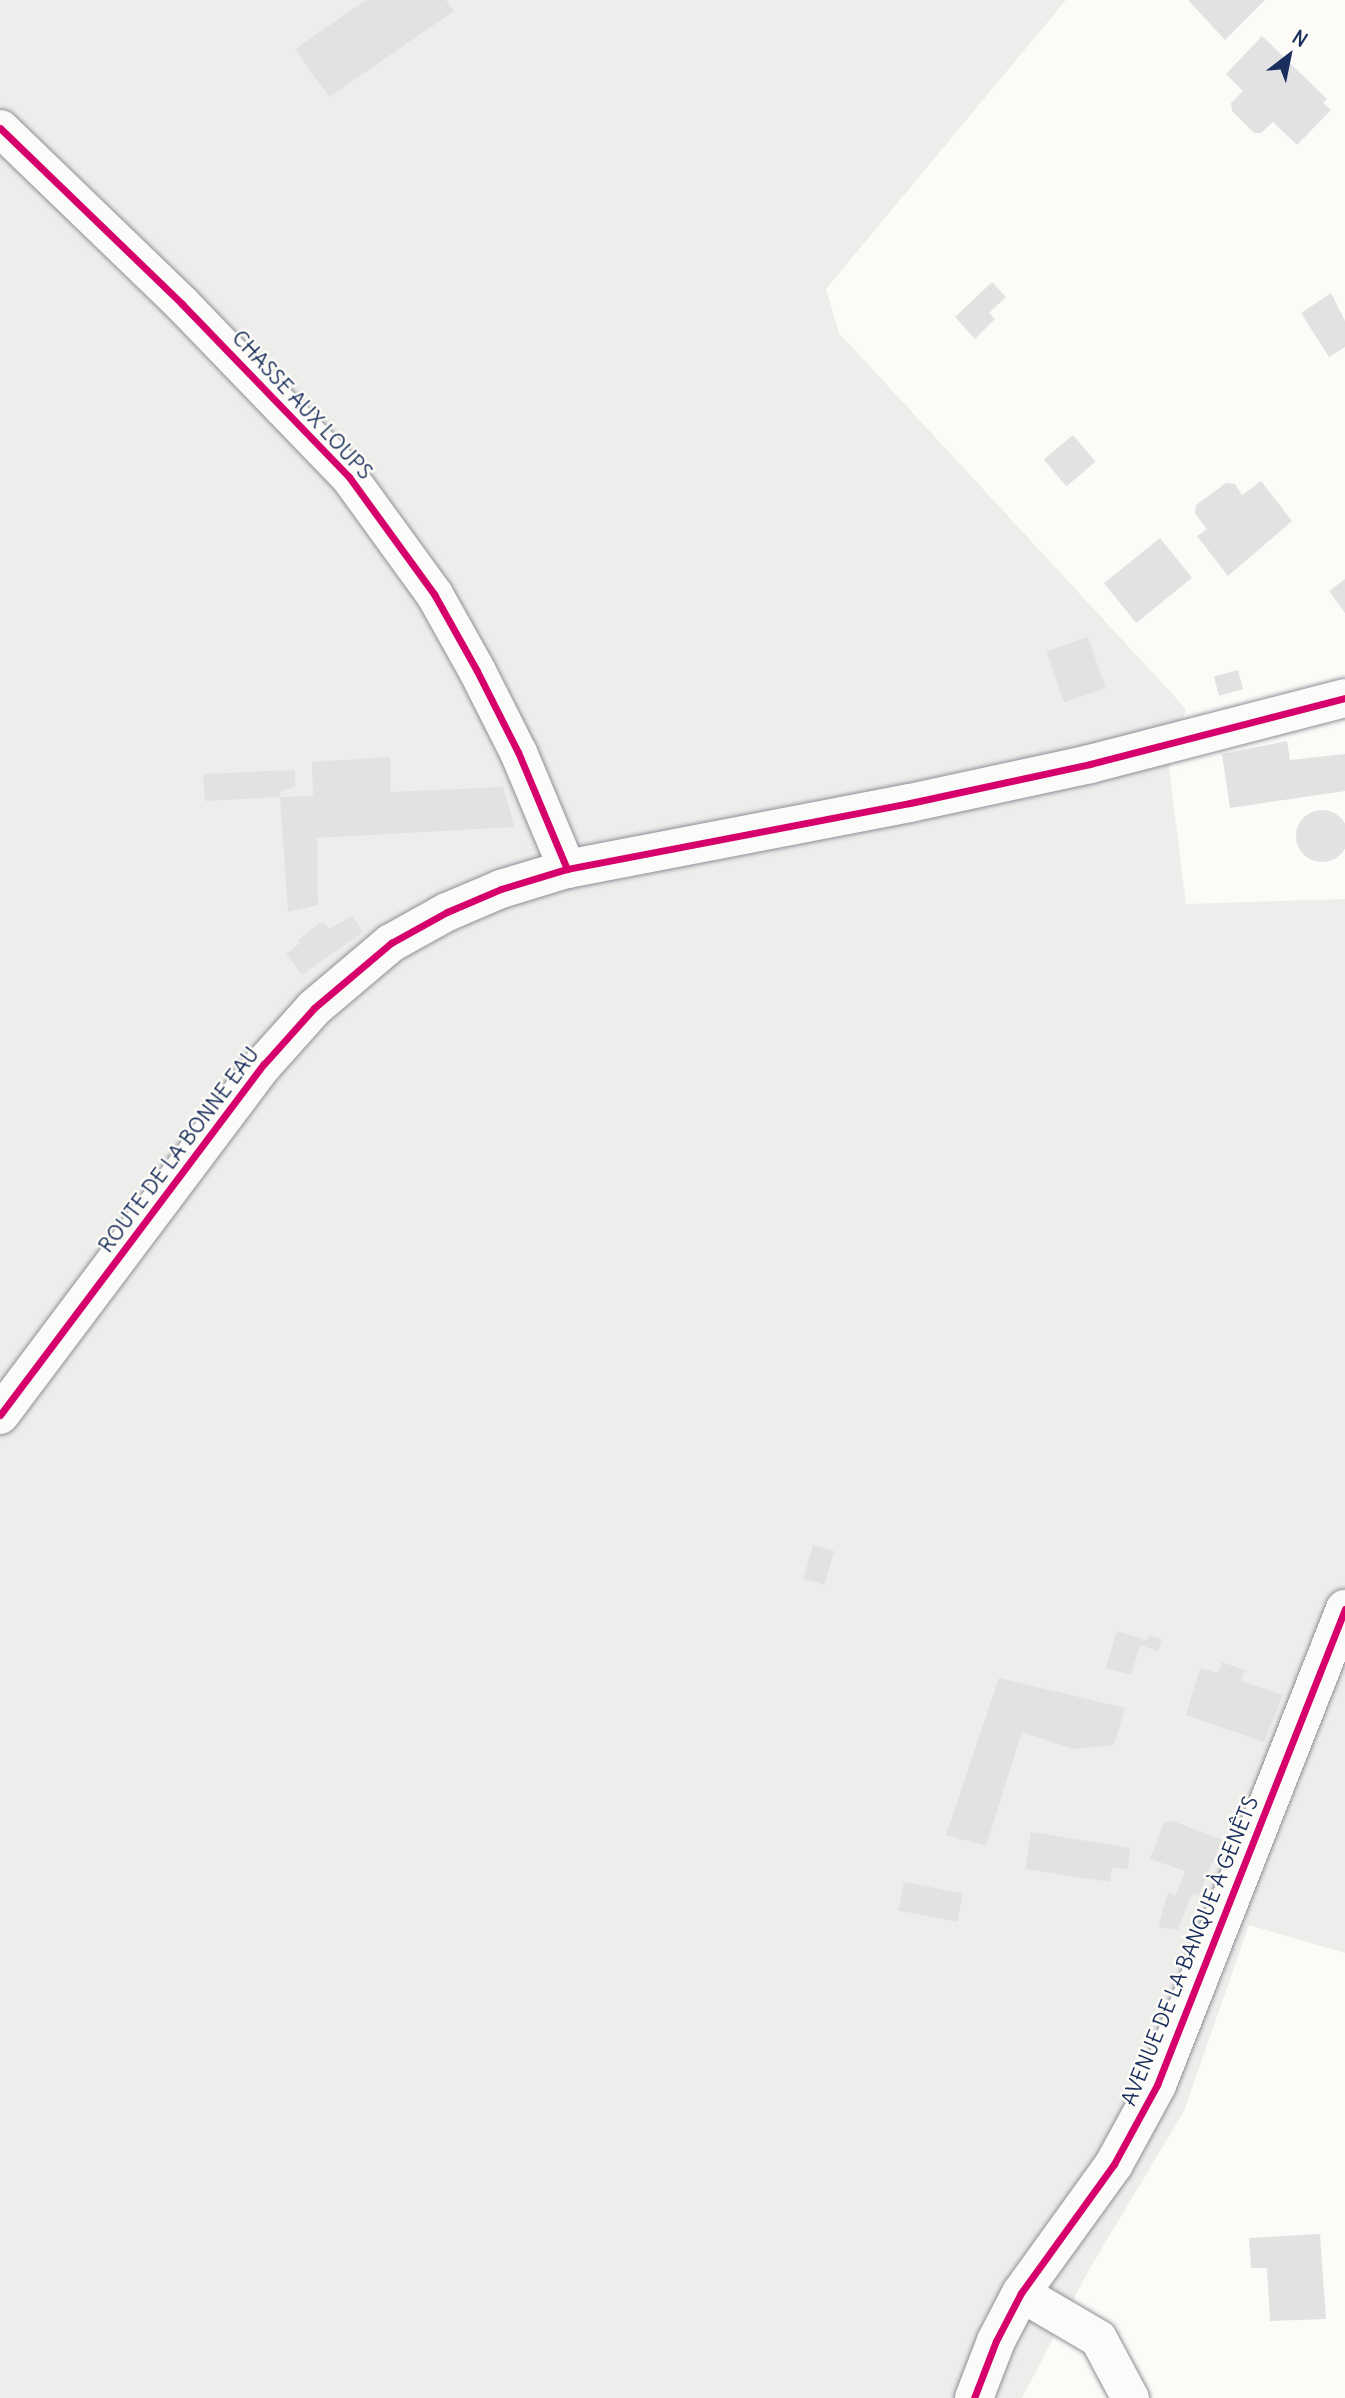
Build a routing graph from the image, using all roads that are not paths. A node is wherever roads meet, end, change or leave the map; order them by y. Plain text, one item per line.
1 (0, 128) edge
2 (1345, 698) edge
3 (567, 869) junction
4 (0, 1415) edge
5 (1345, 1609) edge
6 (1021, 2293) junction
7 (974, 2398) edge
8 (1130, 2398) edge

1 - 3 street, CHASSE AUX LOUPS
2 - 3 street, ROUTE DE LA BONNE EAU
3 - 4 street, ROUTE DE LA BONNE EAU
5 - 6 street, AVENUE DE LA BANQUE À GENÊTS
6 - 7 street, AVENUE DE LA BANQUE À GENÊTS
6 - 8 street

